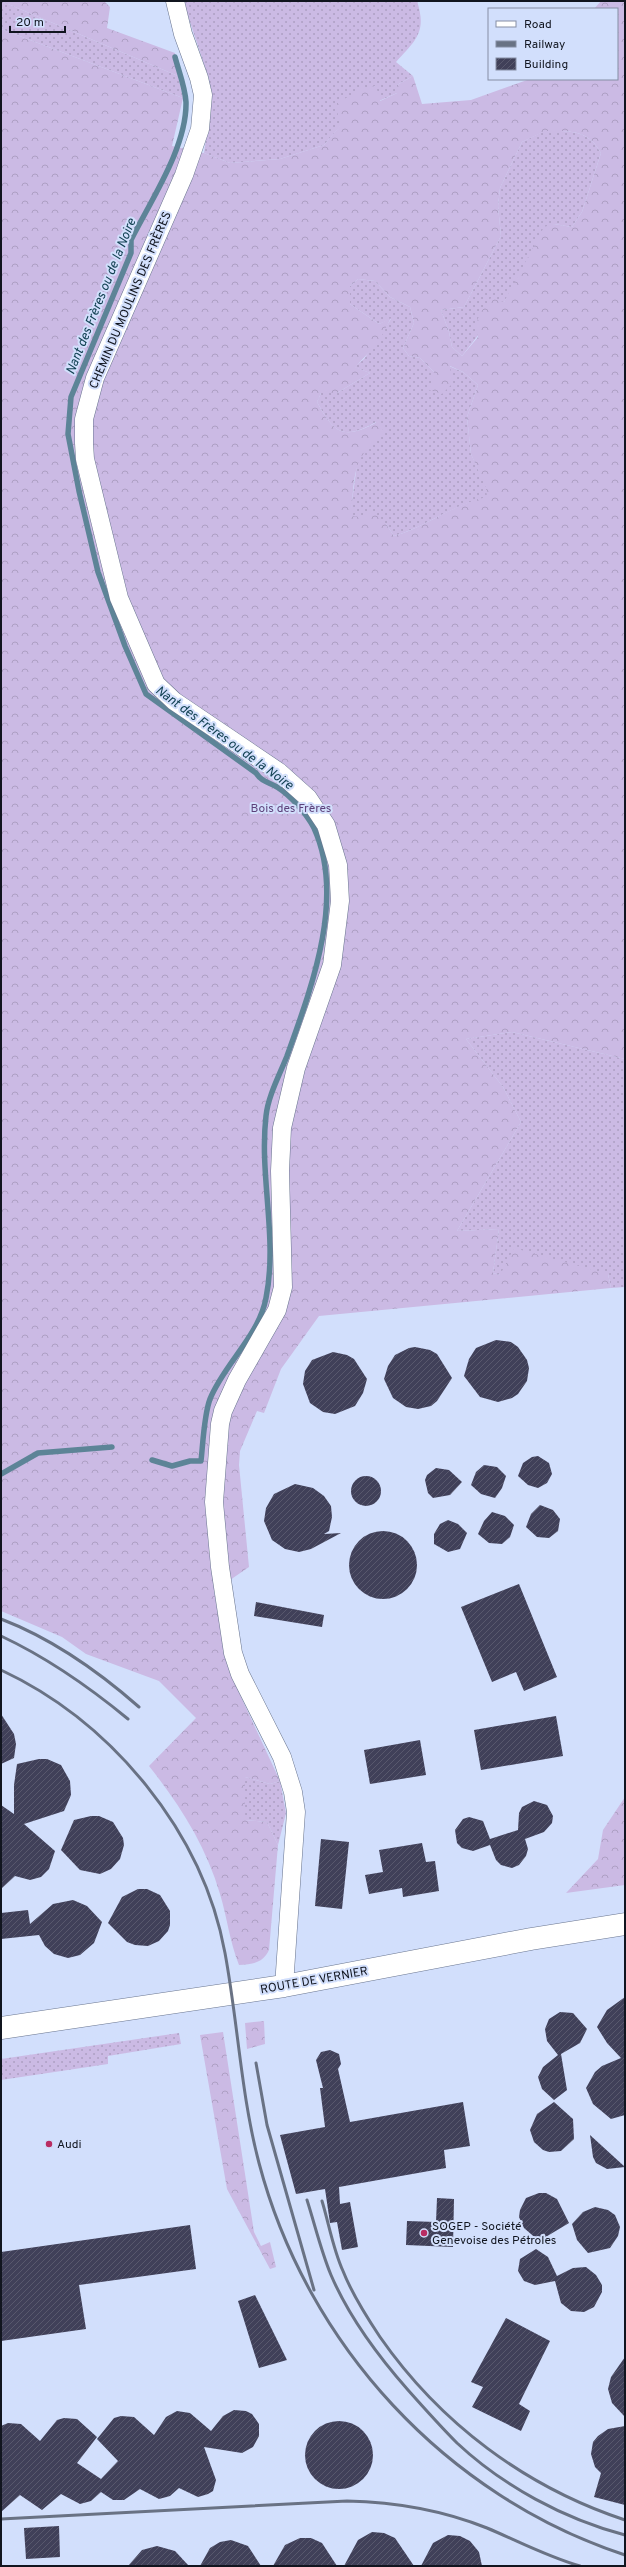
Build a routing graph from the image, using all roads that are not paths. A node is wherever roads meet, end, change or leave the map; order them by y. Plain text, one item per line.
1 (175, 1) edge
2 (625, 1924) edge
3 (284, 1986) junction
4 (1, 2028) edge

1 - 3 street, CHEMIN DU MOULINS DES FRÈRES
2 - 3 main road, ROUTE DE VERNIER
3 - 4 main road, ROUTE DE VERNIER

